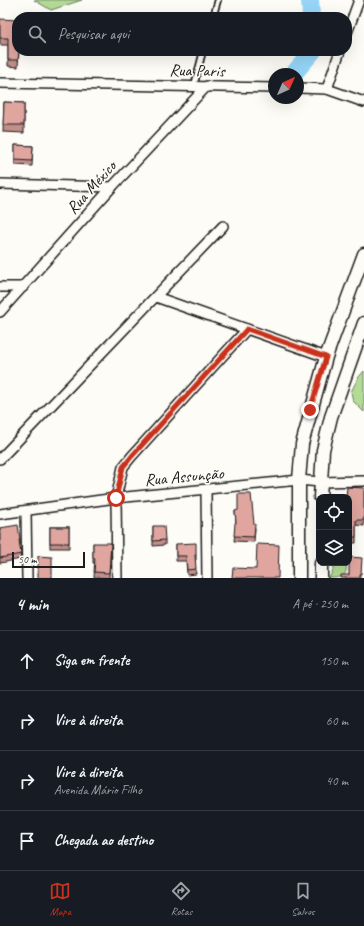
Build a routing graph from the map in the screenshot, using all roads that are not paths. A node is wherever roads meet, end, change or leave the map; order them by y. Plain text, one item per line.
1 (218, 0) edge
2 (359, 0) edge
3 (214, 12) edge
4 (352, 19) edge
5 (203, 56) edge
6 (338, 56) edge
7 (0, 84) edge
8 (194, 86) junction
9 (207, 86) junction
10 (268, 88) edge
11 (304, 88) edge
12 (327, 89) junction
13 (364, 102) edge
14 (0, 184) edge
15 (112, 187) junction
16 (223, 226) dead end
17 (364, 254) edge
18 (0, 287) edge
19 (22, 287) junction
20 (156, 297) junction
21 (0, 312) edge
22 (364, 323) edge
23 (247, 329) junction
24 (326, 357) junction
25 (0, 459) edge
26 (299, 480) junction
27 (364, 481) edge
28 (320, 482) junction
29 (206, 490) junction
30 (320, 494) edge
31 (116, 498) junction
32 (26, 511) junction
33 (0, 514) edge
34 (320, 566) edge
35 (27, 578) edge
36 (117, 578) edge
37 (207, 578) edge
38 (299, 578) edge
39 (321, 578) edge

1 - 3 lane
2 - 4 street
5 - 8 lane
6 - 12 street
7 - 8 street, Rua Paris
8 - 9 street, Rua Paris
9 - 10 street, Rua Paris
9 - 15 street, Rua México
11 - 12 street
12 - 13 street
14 - 15 street
15 - 19 street, Rua México
16 - 20 street
17 - 24 main road
18 - 19 street
19 - 21 street, Rua México
20 - 23 street
20 - 25 street
22 - 28 main road
23 - 24 street
23 - 31 street
24 - 26 main road
26 - 28 street, Rua Assunção
26 - 29 street, Rua Assunção
26 - 38 main road
27 - 28 street, Rua Assunção
28 - 30 main road
29 - 31 street, Rua Assunção
29 - 37 street
31 - 32 street, Rua Assunção
31 - 36 street
32 - 33 street, Rua Assunção
32 - 35 street
34 - 39 main road

